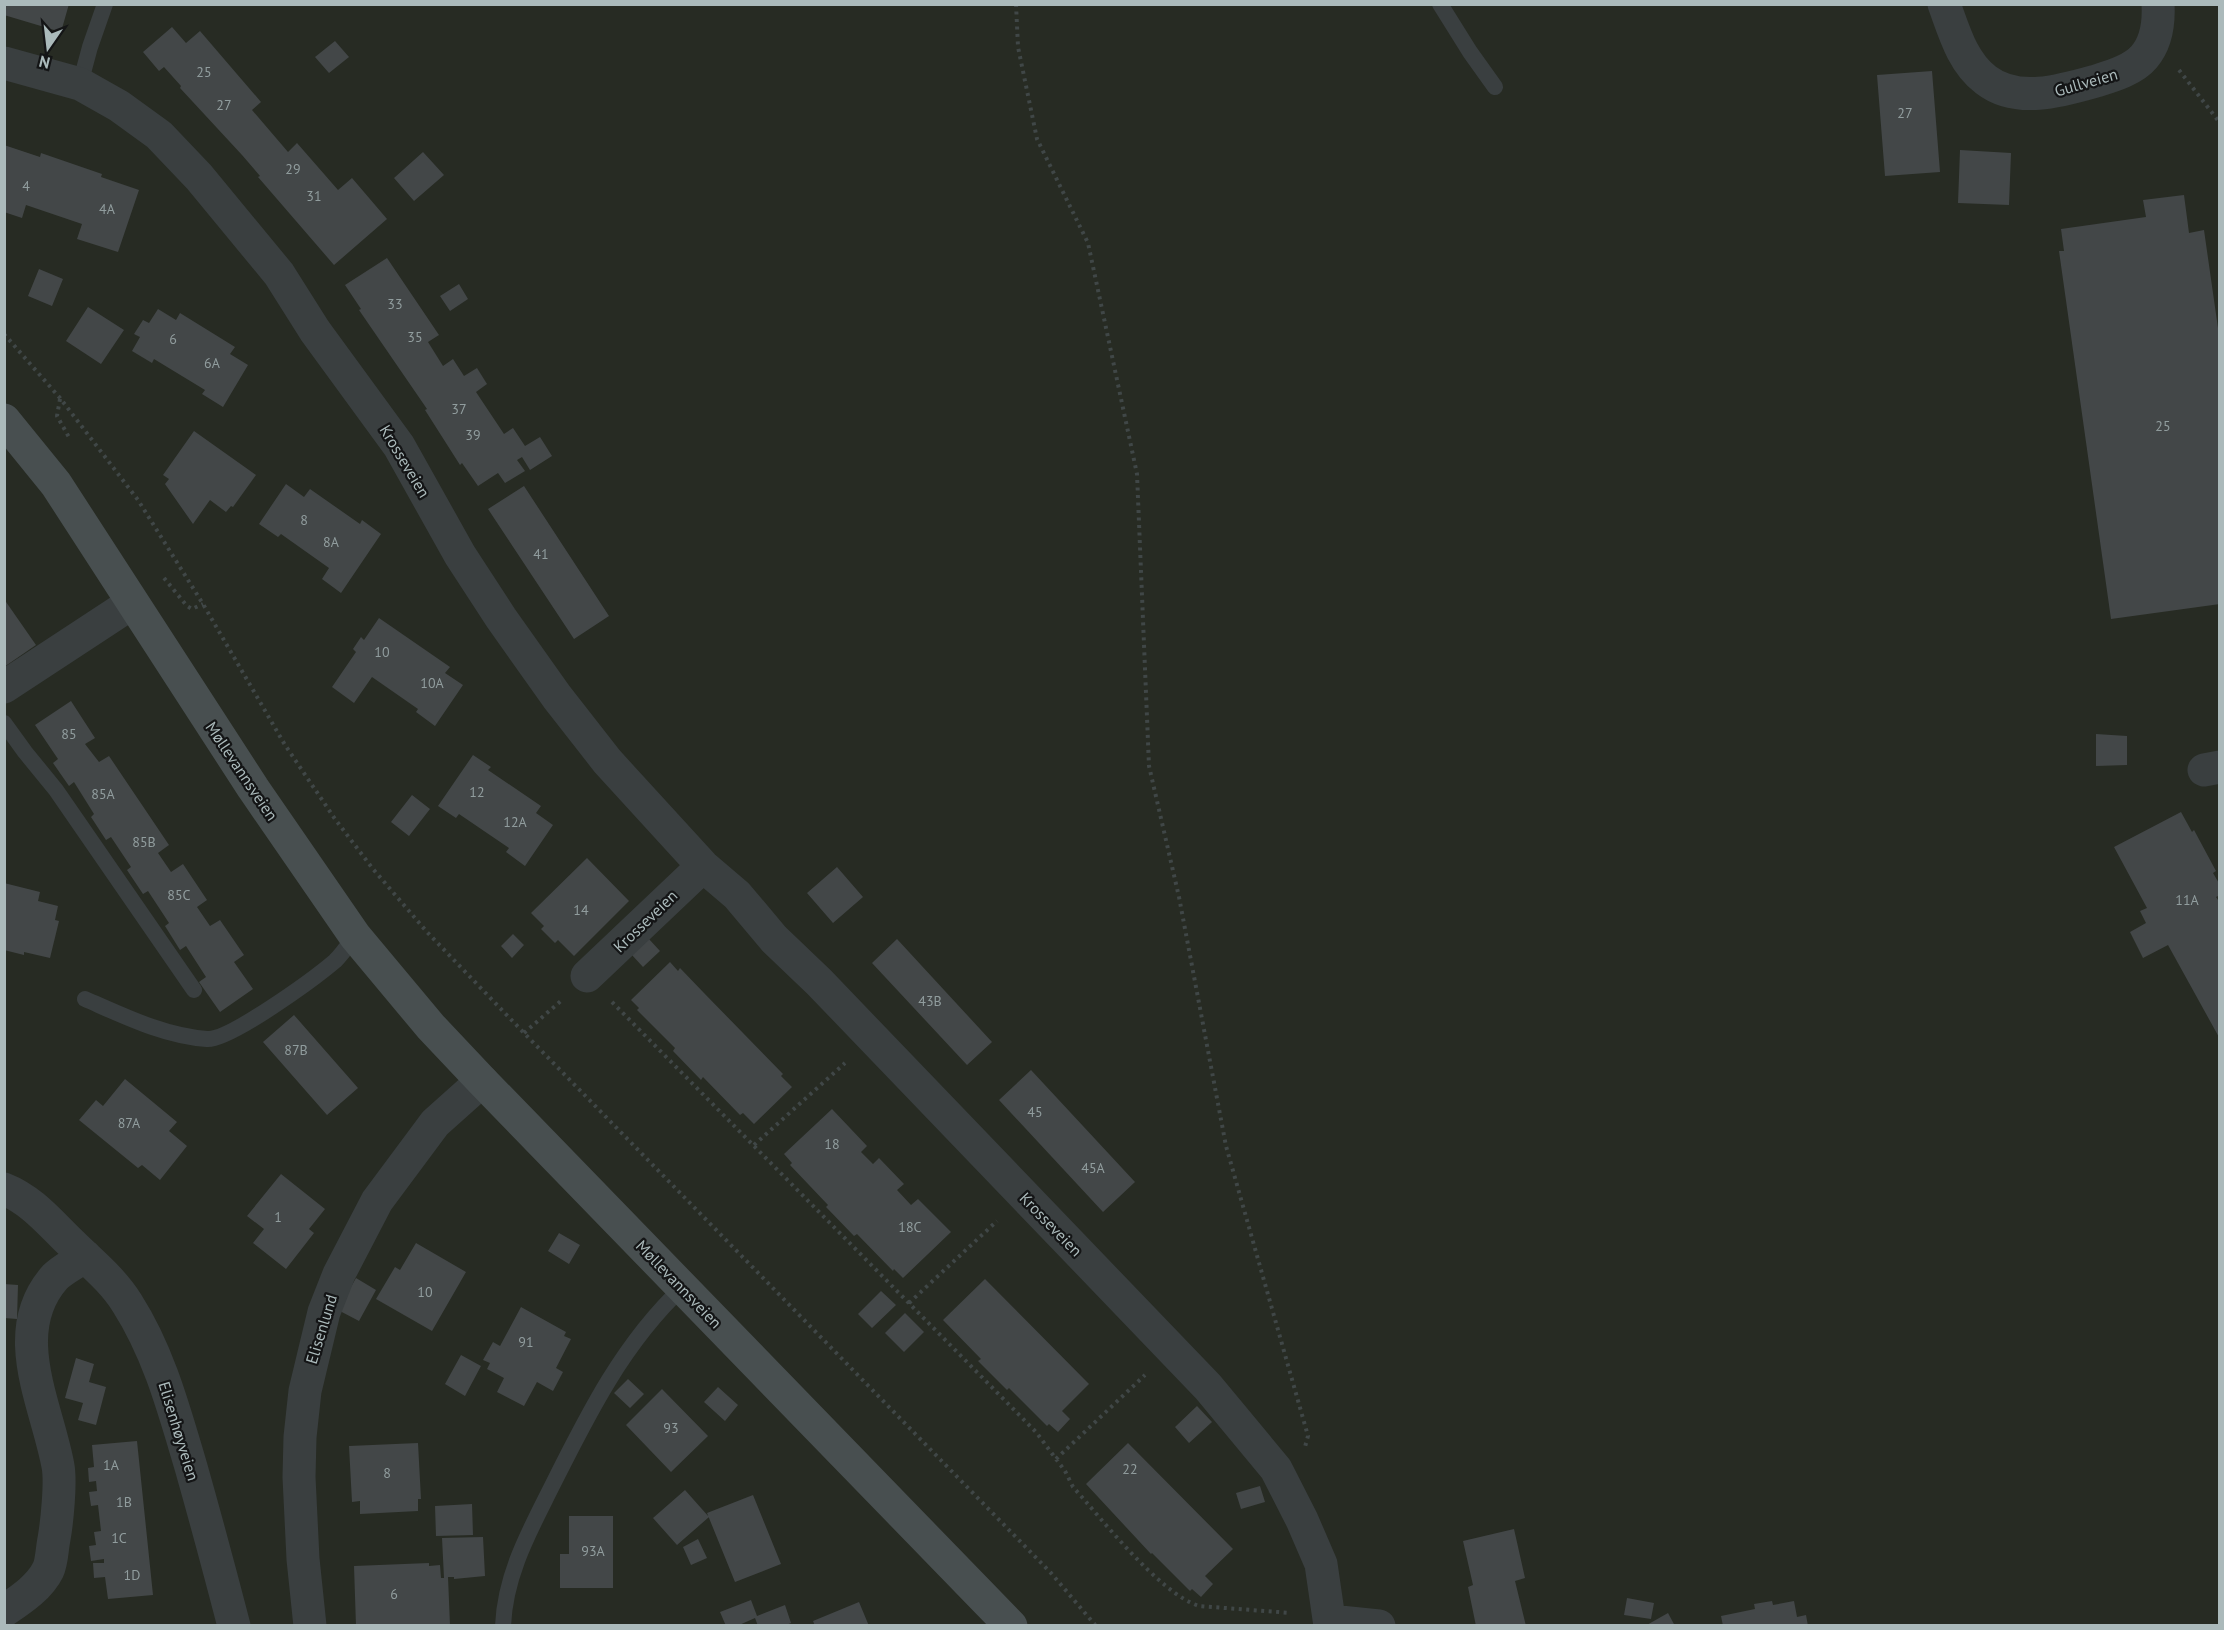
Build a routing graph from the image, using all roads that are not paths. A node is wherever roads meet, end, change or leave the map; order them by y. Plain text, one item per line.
1 (105, 4) edge
2 (1440, 4) edge
3 (1944, 4) edge
4 (2157, 19) edge
5 (4, 63) edge
6 (80, 84) junction
7 (1495, 87) dead end
8 (4, 420) edge
9 (132, 603) junction
10 (4, 687) edge
11 (4, 723) edge
12 (703, 866) junction
13 (355, 936) junction
14 (587, 976) road end
15 (194, 990) dead end
16 (85, 999) dead end
17 (482, 1081) junction
18 (4, 1189) edge
19 (85, 1256) junction
20 (683, 1287) junction
21 (4, 1611) edge
22 (1330, 1623) edge
23 (234, 1626) edge
24 (310, 1626) edge
25 (503, 1626) edge
26 (1011, 1626) edge
27 (1379, 1626) edge

1 - 6 lane
2 - 7 lane
3 - 4 street, Gullveien
5 - 6 street, Krosseveien
6 - 12 street, Krosseveien
8 - 9 main road, Møllevannsveien
9 - 10 street
9 - 13 main road, Møllevannsveien
11 - 15 lane
12 - 14 street, Krosseveien
12 - 22 street, Krosseveien
13 - 16 lane
13 - 17 main road, Møllevannsveien
17 - 20 main road, Møllevannsveien
17 - 24 street, Elisenlund
18 - 19 street, Elisenhøyveien
19 - 21 street
19 - 23 street, Elisenhøyveien
20 - 25 lane
20 - 26 main road, Møllevannsveien
22 - 27 street

